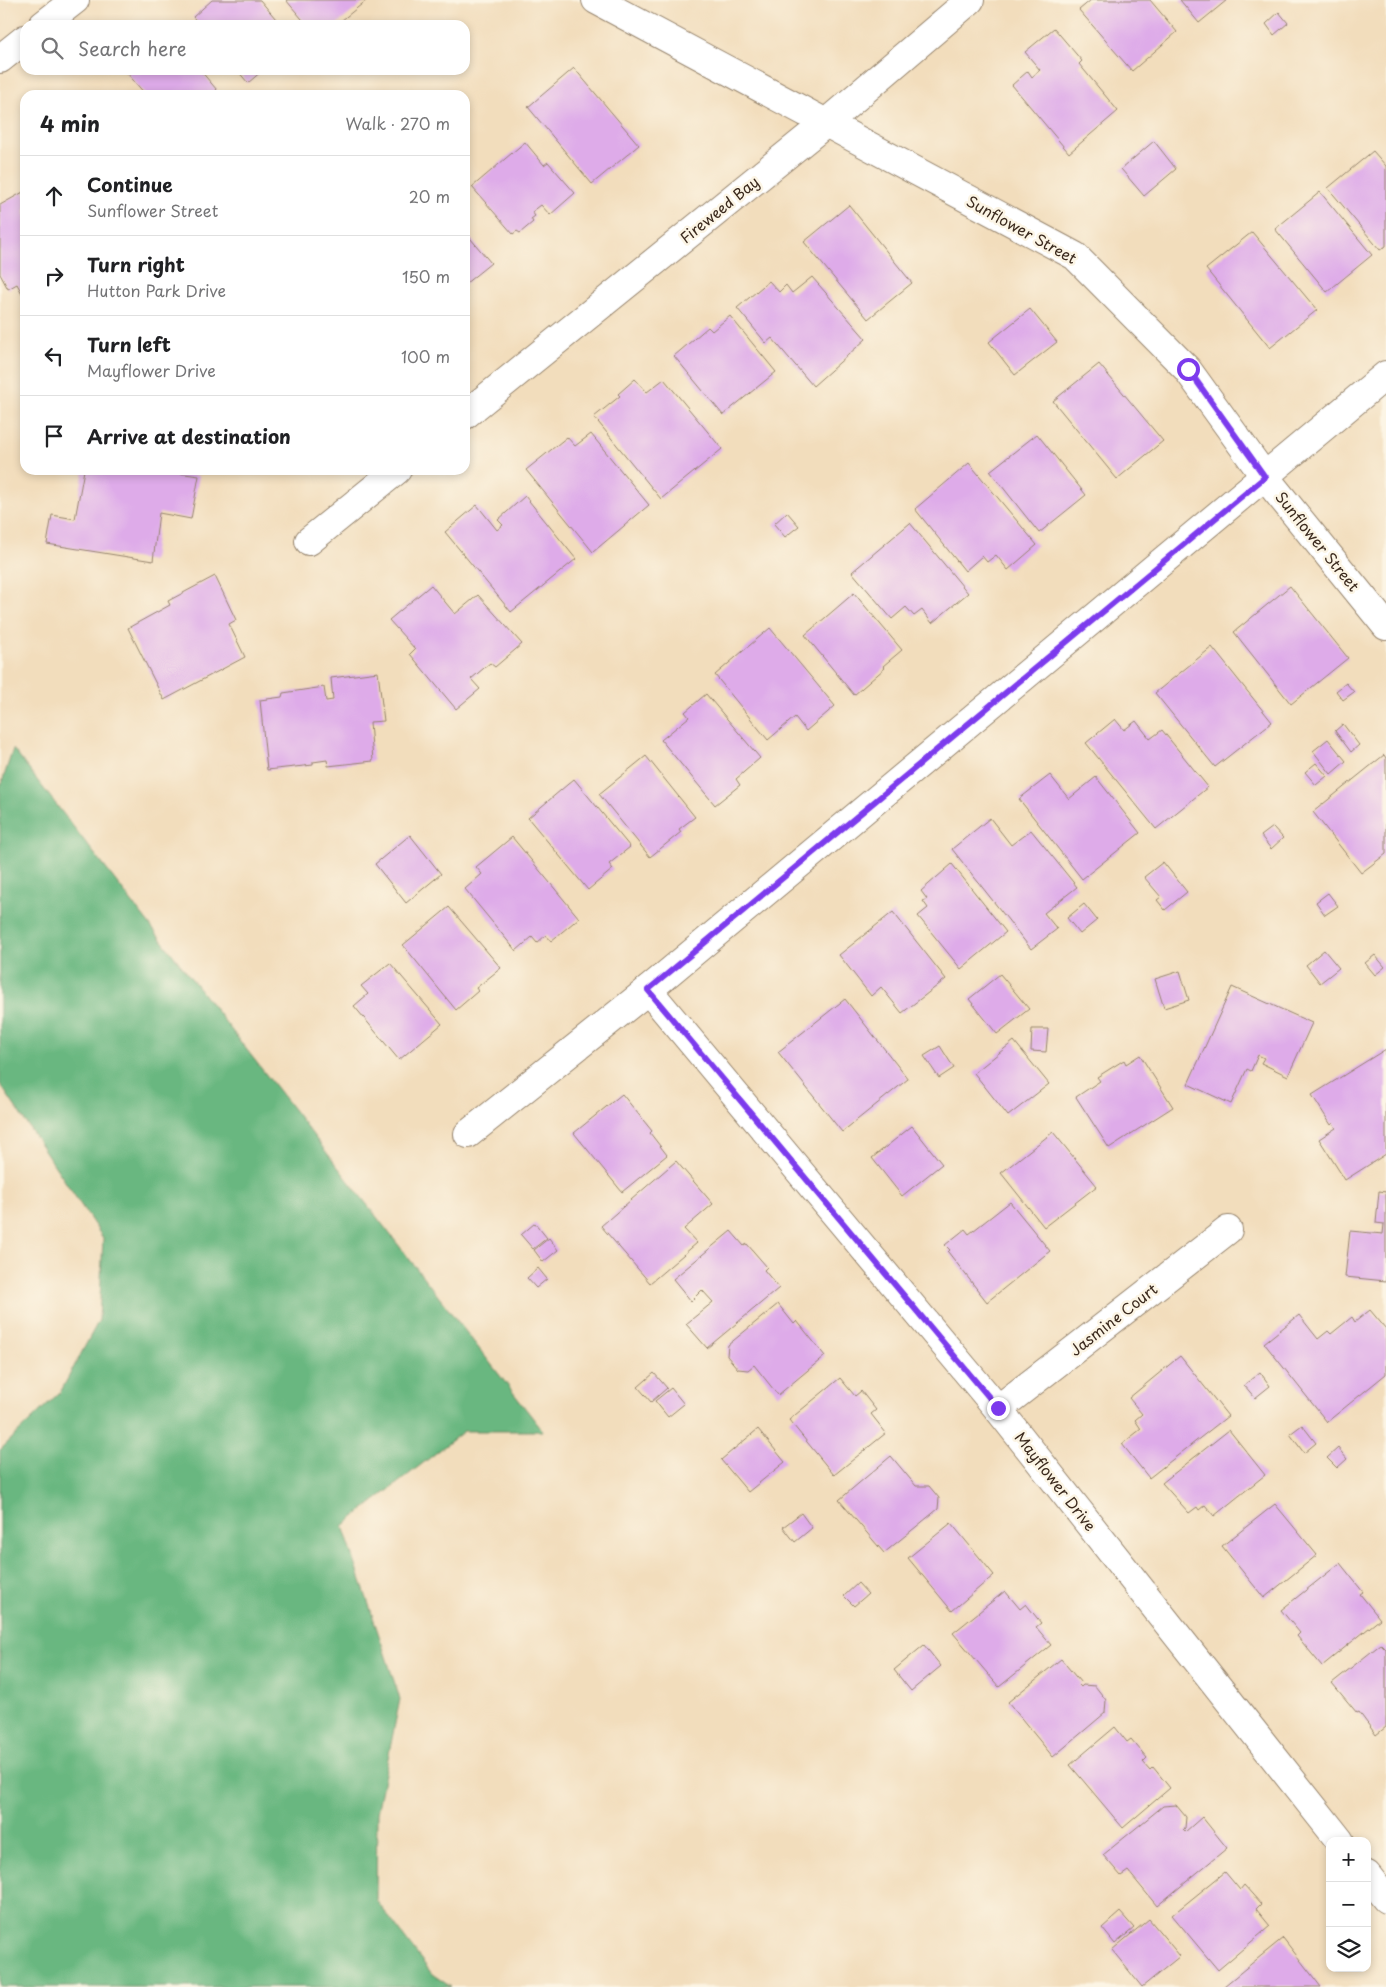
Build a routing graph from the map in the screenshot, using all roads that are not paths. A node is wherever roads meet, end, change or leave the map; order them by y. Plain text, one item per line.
1 (75, 0) edge
2 (596, 0) edge
3 (970, 0) edge
4 (49, 20) edge
5 (20, 43) edge
6 (0, 59) edge
7 (826, 123) junction
8 (1386, 375) edge
9 (470, 411) edge
10 (391, 475) edge
11 (1265, 477) junction
12 (309, 541) dead end
13 (1386, 626) edge
14 (648, 990) junction
15 (468, 1134) dead end
16 (1228, 1230) dead end
17 (998, 1408) junction
18 (1337, 1837) edge
19 (1371, 1880) edge
20 (1386, 1899) edge

1 - 4 street
2 - 7 street, Sunflower Street
3 - 7 street, Fireweed Bay
5 - 6 street
7 - 9 street, Fireweed Bay
7 - 11 street, Sunflower Street
8 - 11 street
10 - 12 street
11 - 13 street, Sunflower Street
11 - 14 street
14 - 15 street
14 - 17 street, Mayflower Drive
16 - 17 street, Jasmine Court
17 - 18 street, Mayflower Drive
19 - 20 street

